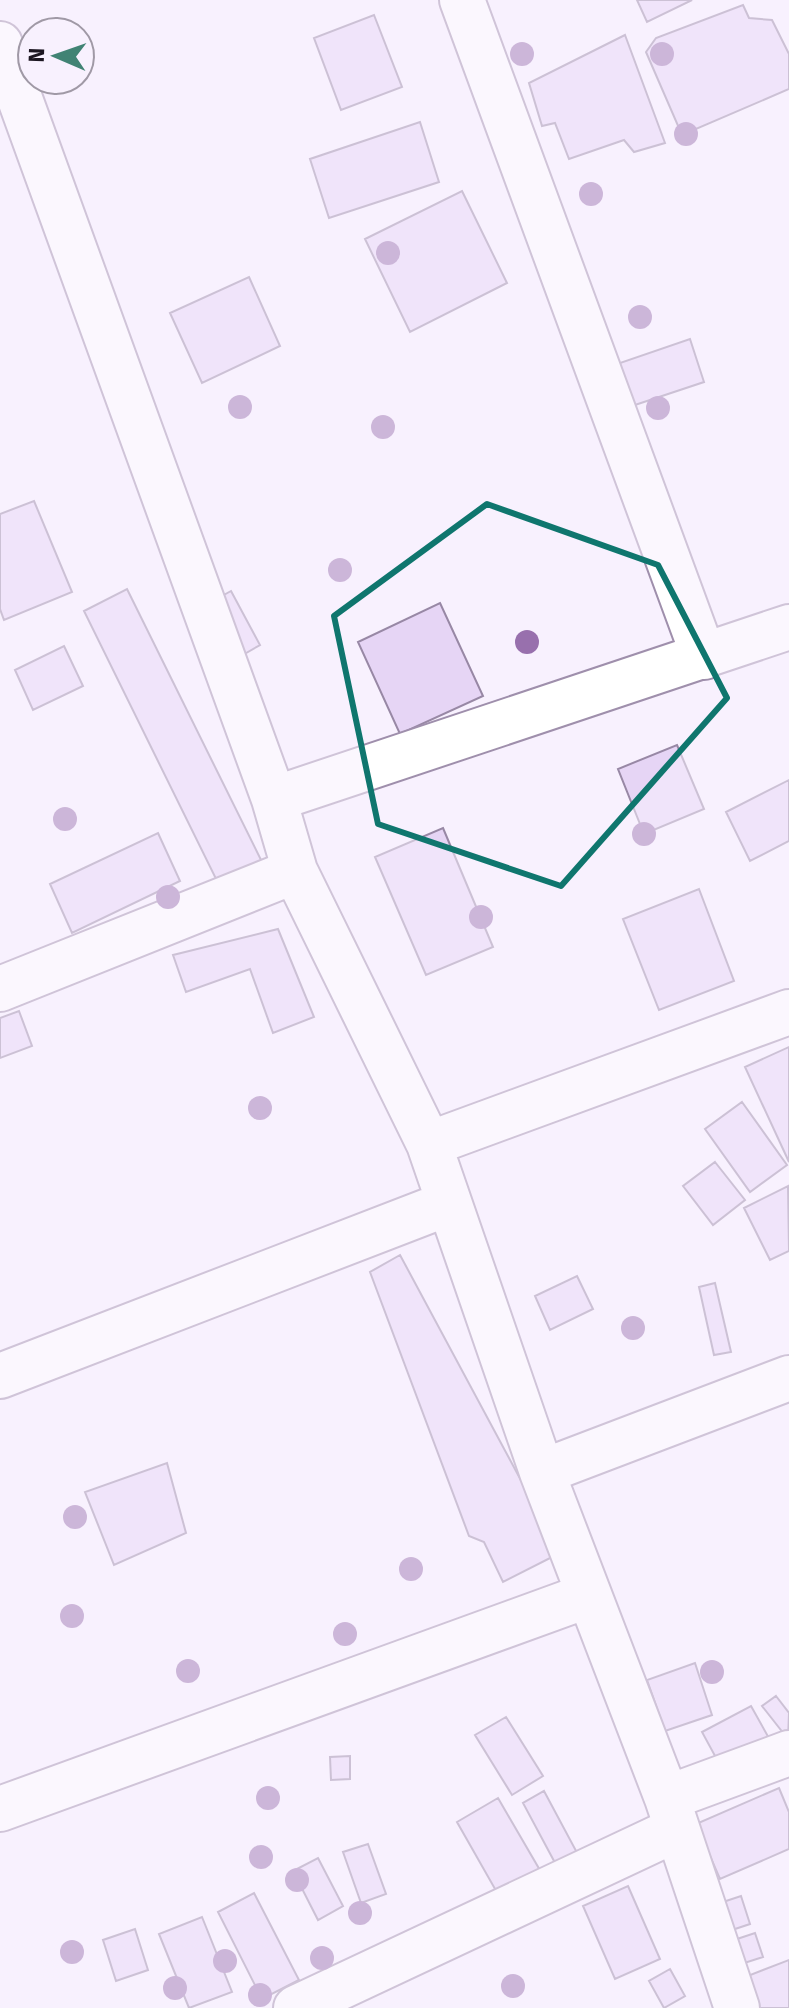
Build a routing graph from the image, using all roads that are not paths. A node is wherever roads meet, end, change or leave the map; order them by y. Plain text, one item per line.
1 (462, 0) edge
2 (0, 44) edge
3 (789, 627) edge
4 (704, 657) junction
5 (274, 799) junction
6 (295, 871) junction
7 (0, 989) edge
8 (789, 1012) edge
9 (429, 1144) junction
10 (449, 1203) junction
11 (0, 1376) edge
12 (789, 1378) edge
13 (542, 1472) junction
14 (589, 1595) junction
15 (789, 1753) edge
16 (0, 1809) edge
17 (672, 1814) junction
18 (296, 2008) edge
19 (737, 2008) edge

1 - 4 street
2 - 5 street
3 - 4 street
4 - 5 street
5 - 6 street
6 - 7 street
6 - 9 street
8 - 9 street
9 - 10 street
10 - 11 street
10 - 13 street
12 - 13 street
13 - 14 street
14 - 16 street
14 - 17 street
15 - 17 street
17 - 18 street
17 - 19 street

